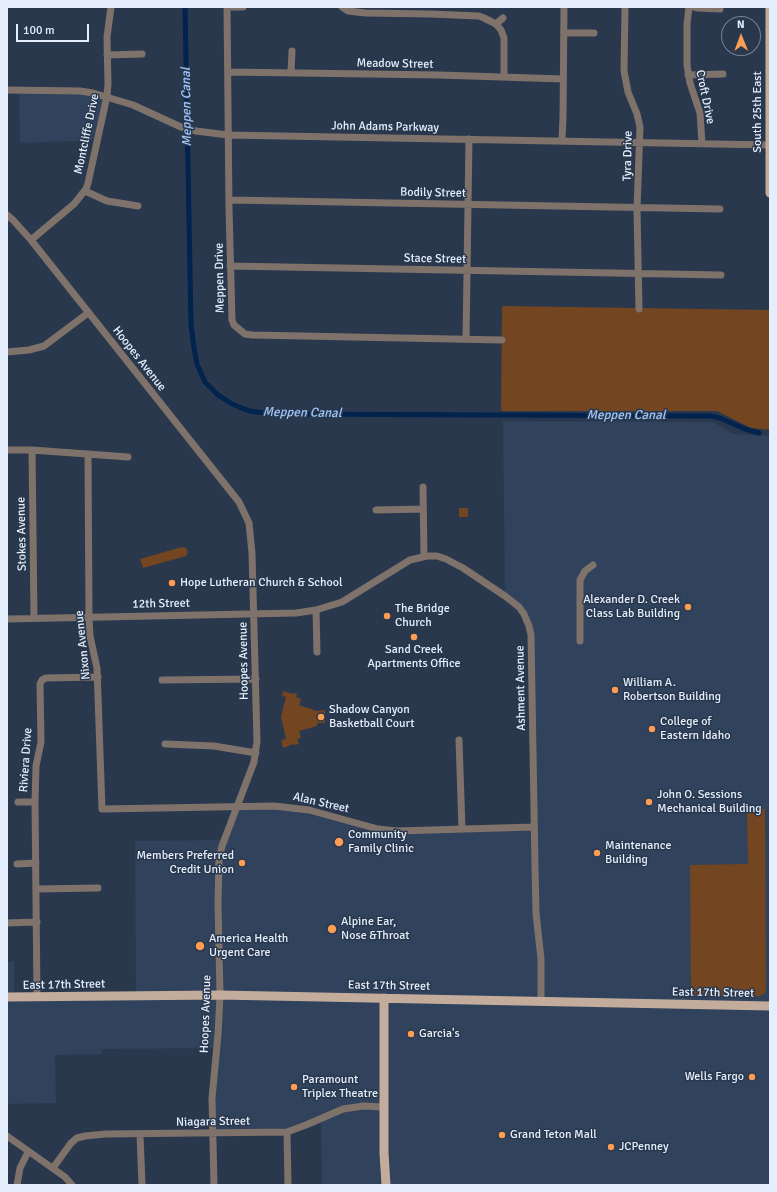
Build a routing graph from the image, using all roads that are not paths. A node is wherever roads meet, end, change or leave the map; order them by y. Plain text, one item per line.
1 (111, 7) edge
2 (227, 7) edge
3 (243, 7) edge
4 (342, 7) edge
5 (564, 7) edge
6 (625, 7) edge
7 (689, 7) edge
8 (694, 7) edge
9 (770, 7) edge
10 (720, 9) dead end
11 (503, 18) dead end
12 (496, 24) junction
13 (565, 33) junction
14 (594, 33) dead end
15 (292, 51) dead end
16 (142, 54) dead end
17 (107, 55) junction
18 (228, 72) junction
19 (291, 72) junction
20 (723, 74) dead end
21 (688, 75) junction
22 (504, 77) junction
23 (563, 79) junction
24 (7, 90) edge
25 (107, 96) junction
26 (228, 135) junction
27 (469, 139) junction
28 (562, 140) junction
29 (639, 142) junction
30 (702, 143) junction
31 (770, 145) edge
32 (85, 191) junction
33 (770, 193) edge
34 (229, 200) junction
35 (469, 204) junction
36 (138, 206) dead end
37 (637, 209) junction
38 (720, 209) dead end
39 (7, 215) edge
40 (30, 240) junction
41 (230, 266) junction
42 (468, 271) junction
43 (639, 274) junction
44 (721, 276) dead end
45 (639, 308) dead end
46 (88, 313) junction
47 (466, 339) junction
48 (502, 340) dead end
49 (7, 352) edge
50 (7, 450) edge
51 (32, 450) junction
52 (88, 454) junction
53 (128, 457) dead end
54 (423, 487) dead end
55 (423, 509) junction
56 (376, 510) dead end
57 (424, 556) junction
58 (593, 565) dead end
59 (316, 610) junction
60 (254, 613) junction
61 (89, 617) junction
62 (7, 618) edge
63 (34, 618) junction
64 (580, 641) dead end
65 (317, 652) dead end
66 (98, 677) junction
67 (256, 679) junction
68 (162, 680) dead end
69 (459, 740) dead end
70 (165, 744) dead end
71 (256, 753) junction
72 (18, 802) dead end
73 (35, 802) junction
74 (237, 806) junction
75 (102, 809) joint
76 (534, 827) junction
77 (462, 829) junction
78 (36, 863) junction
79 (18, 864) dead end
80 (98, 888) dead end
81 (36, 890) junction
82 (37, 922) junction
83 (7, 923) edge
84 (220, 995) junction
85 (7, 997) edge
86 (37, 997) junction
87 (384, 998) junction
88 (541, 1002) junction
89 (770, 1006) edge
90 (384, 1107) junction
91 (287, 1132) junction
92 (213, 1133) junction
93 (140, 1134) junction
94 (7, 1136) edge
95 (28, 1152) junction
96 (53, 1168) junction
97 (17, 1185) edge
98 (72, 1185) edge
99 (142, 1185) edge
100 (214, 1185) edge
101 (288, 1185) edge
102 (386, 1185) edge

1 - 17 street, Montcliffe Drive
2 - 3 street
2 - 18 street, Meppen Drive
4 - 12 street
5 - 13 street
6 - 29 street, Tyra Drive
7 - 21 street, Croft Drive
8 - 10 street
9 - 31 main road, South 25th East
11 - 12 street
12 - 22 street
13 - 14 street
13 - 23 street
15 - 19 street
16 - 17 street
17 - 25 street, Montcliffe Drive
18 - 19 street, Meadow Street
18 - 26 street, Meppen Drive
19 - 22 street, Meadow Street
20 - 21 street
21 - 30 street, Croft Drive
22 - 23 street, Meadow Street
23 - 28 street
24 - 25 street, John Adams Parkway
25 - 26 street, John Adams Parkway
25 - 32 street, Montcliffe Drive
26 - 27 street, John Adams Parkway
26 - 34 street, Meppen Drive
27 - 28 street, John Adams Parkway
27 - 35 street
28 - 29 street, John Adams Parkway
29 - 30 street, John Adams Parkway
29 - 37 street, Tyra Drive
30 - 31 street, John Adams Parkway
31 - 33 main road, South 25th East
32 - 36 street
32 - 40 street, Montcliffe Drive
34 - 35 street, Bodily Street
34 - 41 street, Meppen Drive
35 - 37 street, Bodily Street
35 - 42 street
37 - 38 street, Bodily Street
37 - 43 street, Tyra Drive
39 - 40 street, Hoopes Avenue
40 - 46 street, Hoopes Avenue
41 - 42 street, Stace Street
41 - 47 street, Meppen Drive
42 - 43 street, Stace Street
42 - 47 street
43 - 44 street, Stace Street
43 - 45 street, Tyra Drive
46 - 49 street
46 - 60 street, Hoopes Avenue
47 - 48 street, Meppen Drive
50 - 51 street
51 - 52 street
51 - 63 street, Stokes Avenue
52 - 53 street
52 - 61 street, Nixon Avenue
54 - 55 street
55 - 56 street
55 - 57 street
57 - 59 street, Ashment Avenue
57 - 76 street, Ashment Avenue
58 - 64 street
59 - 60 street, 12th Street
59 - 65 street
60 - 61 street, 12th Street
60 - 67 street, Hoopes Avenue
61 - 63 street, 12th Street
61 - 66 street, Nixon Avenue
62 - 63 street, 12th Street
66 - 73 street, Riviera Drive
66 - 75 street, Nixon Avenue
67 - 68 street
67 - 71 street, Hoopes Avenue
69 - 77 street
70 - 71 street
71 - 74 street, Hoopes Avenue
72 - 73 street, Riviera Drive
73 - 78 street, Riviera Drive
74 - 75 street, Alan Street
74 - 77 street, Alan Street
74 - 84 street, Hoopes Avenue
76 - 77 street, Alan Street
76 - 88 street, Ashment Avenue
78 - 79 street
78 - 81 street, Riviera Drive
80 - 81 street
81 - 82 street, Riviera Drive
82 - 83 street
82 - 86 street, Riviera Drive
84 - 86 main road, East 17th Street
84 - 87 main road, East 17th Street
84 - 92 street, Hoopes Avenue
85 - 86 main road, East 17th Street
87 - 88 main road, East 17th Street
87 - 90 main road
88 - 89 main road, East 17th Street
90 - 91 street, Niagara Street
90 - 102 main road
91 - 92 street, Niagara Street
91 - 101 street
92 - 93 street, Niagara Street
92 - 100 street, Hoopes Avenue
93 - 96 street, Niagara Street
93 - 99 street
94 - 95 street
95 - 96 street
95 - 97 street
96 - 98 street

